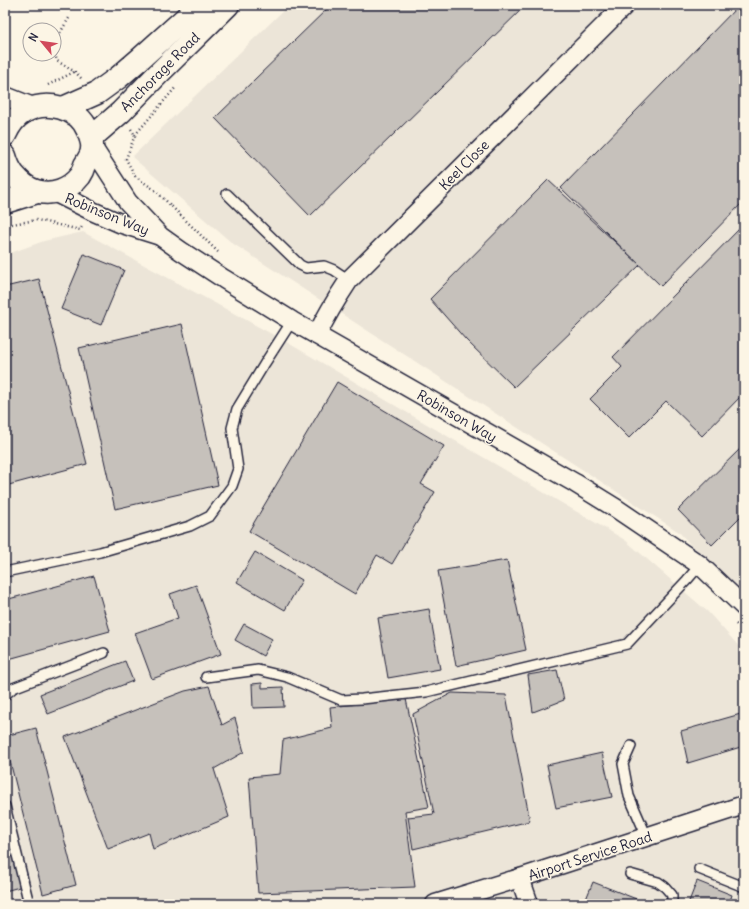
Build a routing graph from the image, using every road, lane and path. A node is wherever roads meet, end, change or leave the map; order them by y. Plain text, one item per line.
1 (200, 5) edge
2 (228, 5) edge
3 (626, 5) edge
4 (69, 18) dead end
5 (62, 30) edge
6 (59, 62) edge
7 (44, 87) dead end
8 (5, 96) edge
9 (33, 107) junction
10 (63, 108) junction
11 (5, 135) edge
12 (92, 143) junction
13 (5, 156) edge
14 (46, 192) junction
15 (227, 194) dead end
16 (5, 202) edge
17 (160, 236) junction
18 (349, 280) junction
19 (292, 321) junction
20 (317, 335) junction
21 (700, 565) junction
22 (5, 572) edge
23 (744, 607) edge
24 (104, 653) dead end
25 (206, 676) dead end
26 (5, 695) edge
27 (631, 746) dead end
28 (744, 805) edge
29 (5, 806) edge
30 (647, 837) junction
31 (699, 869) dead end
32 (630, 874) dead end
33 (520, 878) junction
34 (744, 887) edge
35 (29, 904) edge
36 (435, 904) edge
37 (529, 904) edge
38 (672, 904) edge

1 - 10 street, Anchorage Road
2 - 12 street, Anchorage Road
3 - 18 street, Keel Close
4 - 5 path
6 - 7 path
8 - 9 street
9 - 10 street
9 - 11 street
10 - 12 street
12 - 14 street
12 - 17 street, Robinson Way
13 - 14 street
14 - 16 street
14 - 17 street, Robinson Way
15 - 18 lane
17 - 19 street, Robinson Way
18 - 20 street, Keel Close
19 - 20 street, Robinson Way
19 - 22 lane
20 - 21 street, Robinson Way
21 - 23 street, Robinson Way
21 - 25 lane
24 - 26 lane
27 - 30 lane
28 - 30 street, Airport Service Road
29 - 35 lane
30 - 33 street, Airport Service Road
31 - 34 lane
32 - 38 lane
33 - 36 street, Airport Service Road
33 - 37 street

